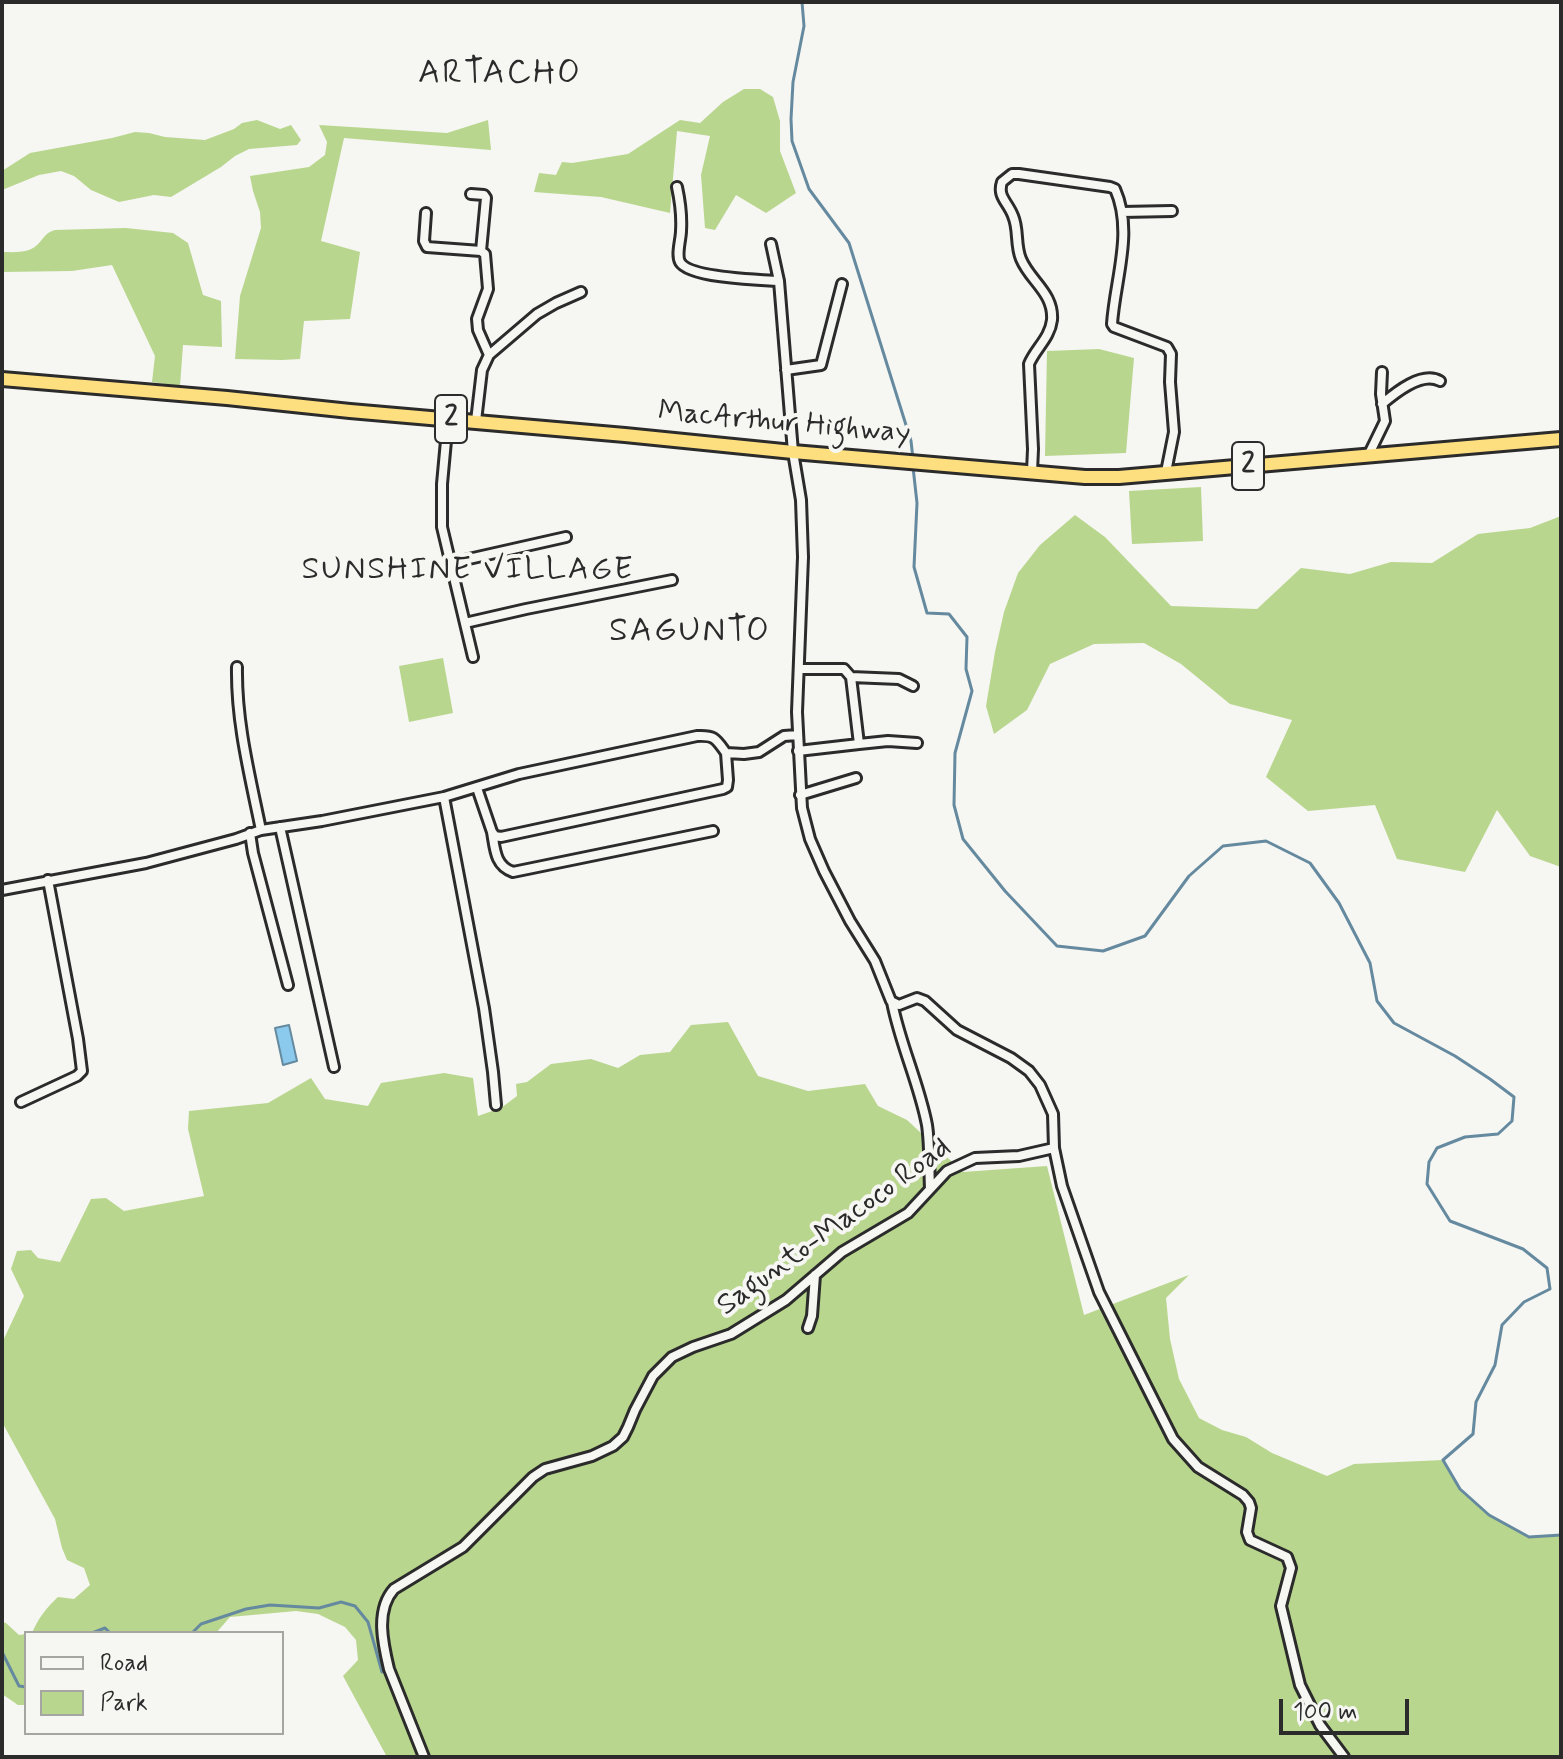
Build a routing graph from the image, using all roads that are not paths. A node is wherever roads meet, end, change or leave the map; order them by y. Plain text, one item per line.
1 (677, 187) dead end
2 (471, 194) dead end
3 (1172, 211) dead end
4 (1122, 212) junction
5 (426, 213) dead end
6 (771, 244) dead end
7 (481, 251) junction
8 (779, 281) junction
9 (842, 284) dead end
10 (581, 292) dead end
11 (489, 355) junction
12 (786, 370) junction
13 (1382, 372) dead end
14 (2, 379) edge
15 (1440, 381) dead end
16 (1382, 404) junction
17 (448, 419) junction
18 (476, 421) junction
19 (1561, 439) edge
20 (793, 452) junction
21 (1368, 456) junction
22 (1032, 472) junction
23 (1166, 472) junction
24 (566, 537) dead end
25 (451, 563) junction
26 (672, 580) dead end
27 (465, 623) junction
28 (473, 657) dead end
29 (237, 667) dead end
30 (799, 669) junction
31 (851, 677) junction
32 (913, 686) dead end
33 (798, 735) junction
34 (917, 743) dead end
35 (859, 744) junction
36 (798, 751) junction
37 (726, 753) junction
38 (856, 778) dead end
39 (477, 788) junction
40 (800, 795) junction
41 (444, 797) junction
42 (280, 827) junction
43 (261, 830) junction
44 (713, 831) dead end
45 (492, 832) junction
46 (250, 833) junction
47 (48, 880) junction
48 (2, 890) edge
49 (288, 985) dead end
50 (891, 1001) junction
51 (334, 1067) dead end
52 (21, 1102) dead end
53 (496, 1105) dead end
54 (1054, 1148) junction
55 (930, 1189) junction
56 (815, 1275) junction
57 (808, 1328) dead end
58 (424, 1757) edge
59 (1344, 1757) edge

1 - 8 street
2 - 7 street
3 - 4 street
4 - 22 street
4 - 23 street
5 - 7 street
6 - 8 street
7 - 11 street
8 - 12 street
9 - 12 street
10 - 11 street
11 - 18 street
12 - 20 street
13 - 16 street
14 - 17 highway, MacArthur Highway / 2
15 - 16 street
16 - 21 street
17 - 18 highway, MacArthur Highway / 2
17 - 25 street
18 - 20 highway, MacArthur Highway / 2
19 - 21 highway, MacArthur Highway / 2
20 - 22 highway, MacArthur Highway / 2
20 - 30 street
21 - 23 highway, MacArthur Highway / 2
22 - 23 highway, MacArthur Highway / 2
24 - 25 street
25 - 27 street
26 - 27 street
27 - 28 street
29 - 43 street
30 - 31 street
30 - 33 street
31 - 32 street
31 - 35 street
33 - 36 street
33 - 37 street
34 - 35 street
35 - 36 street
36 - 40 street
37 - 39 street
37 - 45 street
38 - 40 street
39 - 41 street
39 - 45 street
40 - 50 street
41 - 42 street
41 - 53 street
42 - 43 street
42 - 51 street
43 - 46 street
44 - 45 street
46 - 47 street
46 - 49 street
47 - 48 street
47 - 52 street
50 - 54 street
50 - 55 street
54 - 55 street, Sagunto-Macoco Road
54 - 59 street
55 - 56 street, Sagunto-Macoco Road
56 - 57 street
56 - 58 street, Sagunto-Macoco Road

